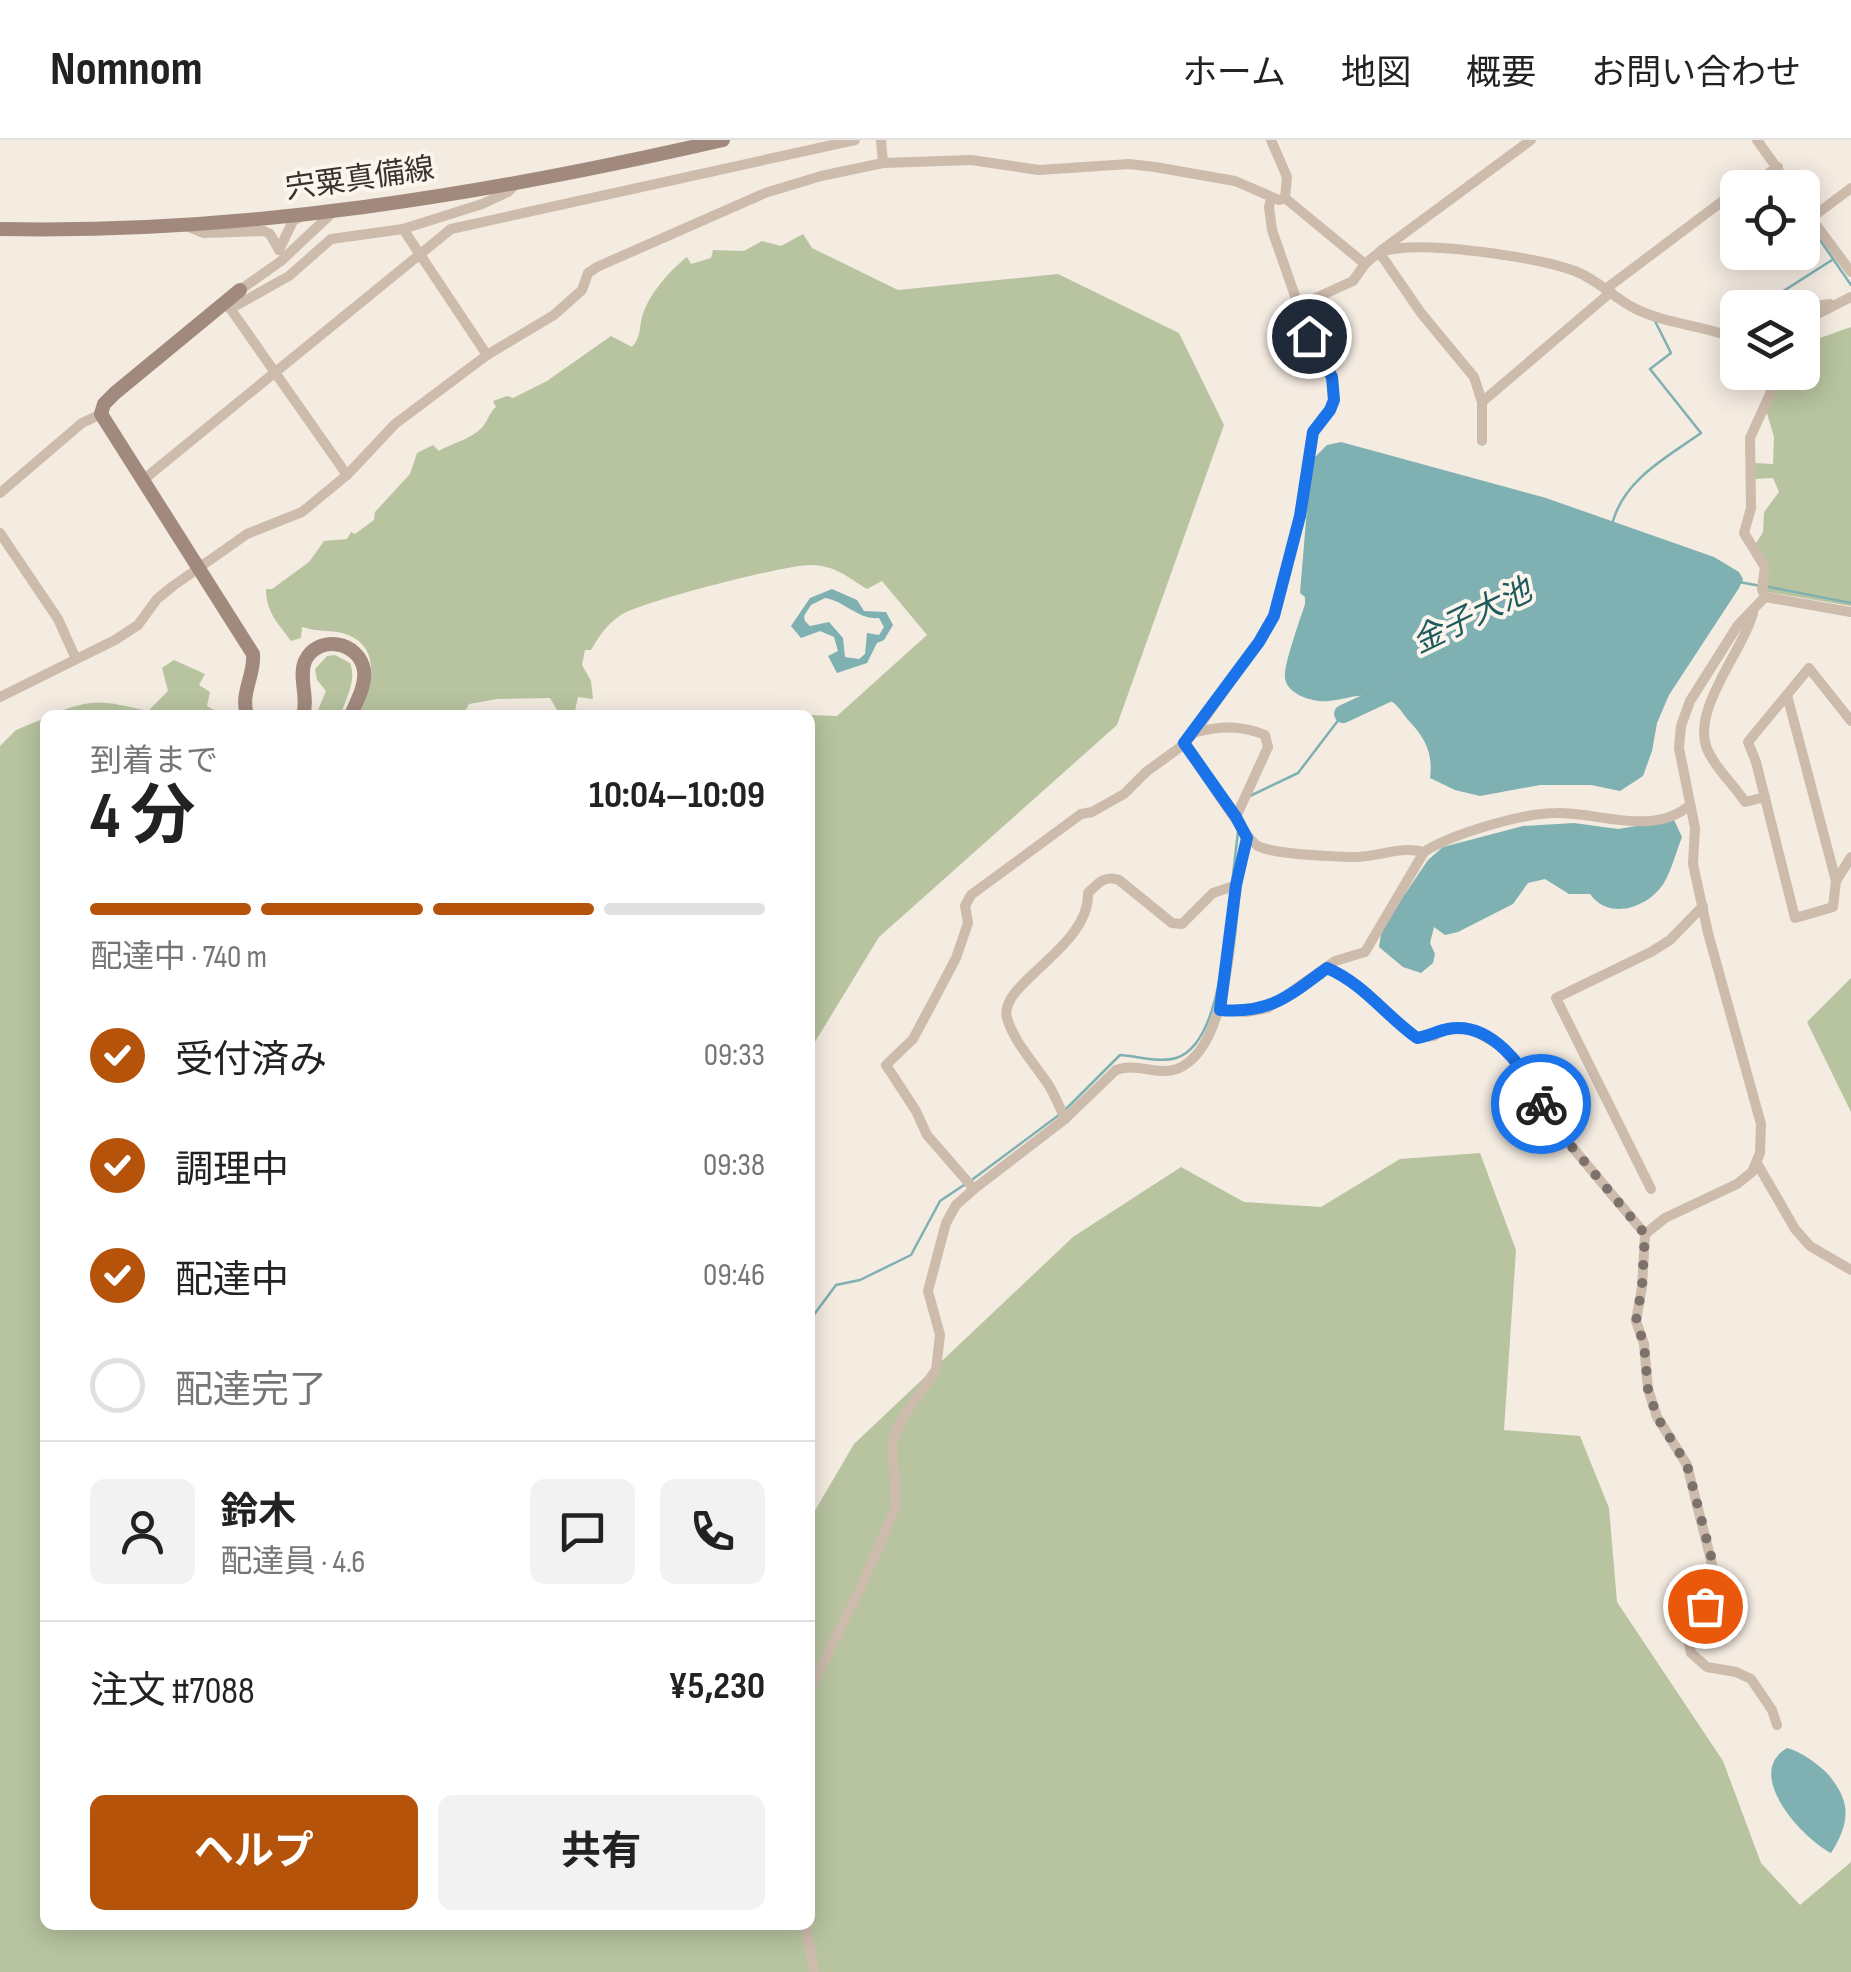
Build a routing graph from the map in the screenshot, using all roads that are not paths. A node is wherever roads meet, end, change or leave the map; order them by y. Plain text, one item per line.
1 (723, 140) edge
2 (855, 140) edge
3 (881, 140) edge
4 (1271, 140) edge
5 (1531, 140) edge
6 (1757, 140) edge
7 (883, 163) junction
8 (1778, 167) junction
9 (1774, 170) edge
10 (1780, 170) edge
11 (516, 184) junction
12 (1851, 188) edge
13 (1271, 198) junction
14 (1285, 198) junction
15 (1720, 203) edge
16 (1820, 211) edge
17 (333, 212) junction
18 (293, 220) junction
19 (189, 226) junction
20 (0, 228) edge
21 (403, 229) junction
22 (1820, 232) edge
23 (279, 250) junction
24 (293, 250) junction
25 (1379, 252) junction
26 (418, 254) junction
27 (1365, 264) junction
28 (1851, 272) edge
29 (240, 290) junction
30 (1609, 290) junction
31 (1851, 296) edge
32 (1836, 303) junction
33 (1820, 305) edge
34 (228, 306) junction
35 (1298, 306) junction
36 (1820, 312) edge
37 (1720, 333) edge
38 (487, 356) junction
39 (276, 372) junction
40 (1771, 390) edge
41 (1482, 402) junction
42 (101, 414) junction
43 (1482, 442) dead end
44 (347, 475) junction
45 (143, 480) junction
46 (0, 493) edge
47 (0, 533) edge
48 (200, 566) junction
49 (1765, 597) junction
50 (1753, 612) junction
51 (1851, 612) edge
52 (76, 660) junction
53 (1787, 695) junction
54 (0, 697) edge
55 (246, 710) edge
56 (304, 710) edge
57 (354, 710) edge
58 (1851, 720) edge
59 (1195, 732) junction
60 (1184, 743) junction
61 (1765, 797) junction
62 (1690, 805) junction
63 (1236, 817) junction
64 (1247, 838) junction
65 (1424, 852) junction
66 (1851, 857) edge
67 (1836, 881) junction
68 (1231, 887) junction
69 (1703, 906) junction
70 (1327, 968) junction
71 (1220, 1010) junction
72 (1065, 1120) junction
73 (1758, 1164) junction
74 (974, 1189) junction
75 (1651, 1189) dead end
76 (1645, 1234) junction
77 (1851, 1270) edge
78 (815, 1679) edge
79 (1776, 1725) dead end
80 (807, 1930) edge
81 (814, 1972) edge

1 - 11 street, 宍粟真備線
2 - 26 street
3 - 7 street
4 - 14 street
5 - 25 street
6 - 8 street
7 - 13 street
7 - 38 street
8 - 9 street
8 - 10 street
11 - 17 street, 宍粟真備線
11 - 21 street
12 - 16 street
13 - 14 street
13 - 35 street
14 - 27 street
15 - 30 street
17 - 18 street, 宍粟真備線
17 - 24 street
18 - 19 street, 宍粟真備線
18 - 23 street
18 - 24 street
19 - 20 street, 宍粟真備線
19 - 23 street
21 - 26 street
21 - 34 street
22 - 28 street
23 - 29 street
24 - 29 street
25 - 27 street
25 - 30 street
25 - 41 street
26 - 38 street
26 - 39 street
27 - 35 street
29 - 34 street
30 - 37 street
30 - 41 street
31 - 32 street
32 - 33 street
32 - 36 street
34 - 39 street
34 - 42 street
35 - 59 street
38 - 44 street
39 - 44 street
39 - 45 street
40 - 49 street
41 - 43 street
42 - 45 street
42 - 46 street
44 - 48 street
45 - 48 street
47 - 52 street
48 - 52 street
48 - 55 street
49 - 50 street
49 - 51 street
50 - 61 street
50 - 62 street
52 - 54 street
53 - 58 street
53 - 61 street
53 - 67 street
56 - 57 street
59 - 60 street
59 - 63 street
60 - 63 street
60 - 74 street
61 - 67 street
62 - 65 street
62 - 69 street
63 - 64 street
64 - 65 street
64 - 68 street
65 - 70 street
66 - 67 street
68 - 71 street
68 - 72 street
69 - 73 street
69 - 75 street
70 - 71 street
70 - 76 street
71 - 72 street
72 - 74 street
73 - 76 street
73 - 77 street
74 - 78 street
76 - 79 street
80 - 81 street

